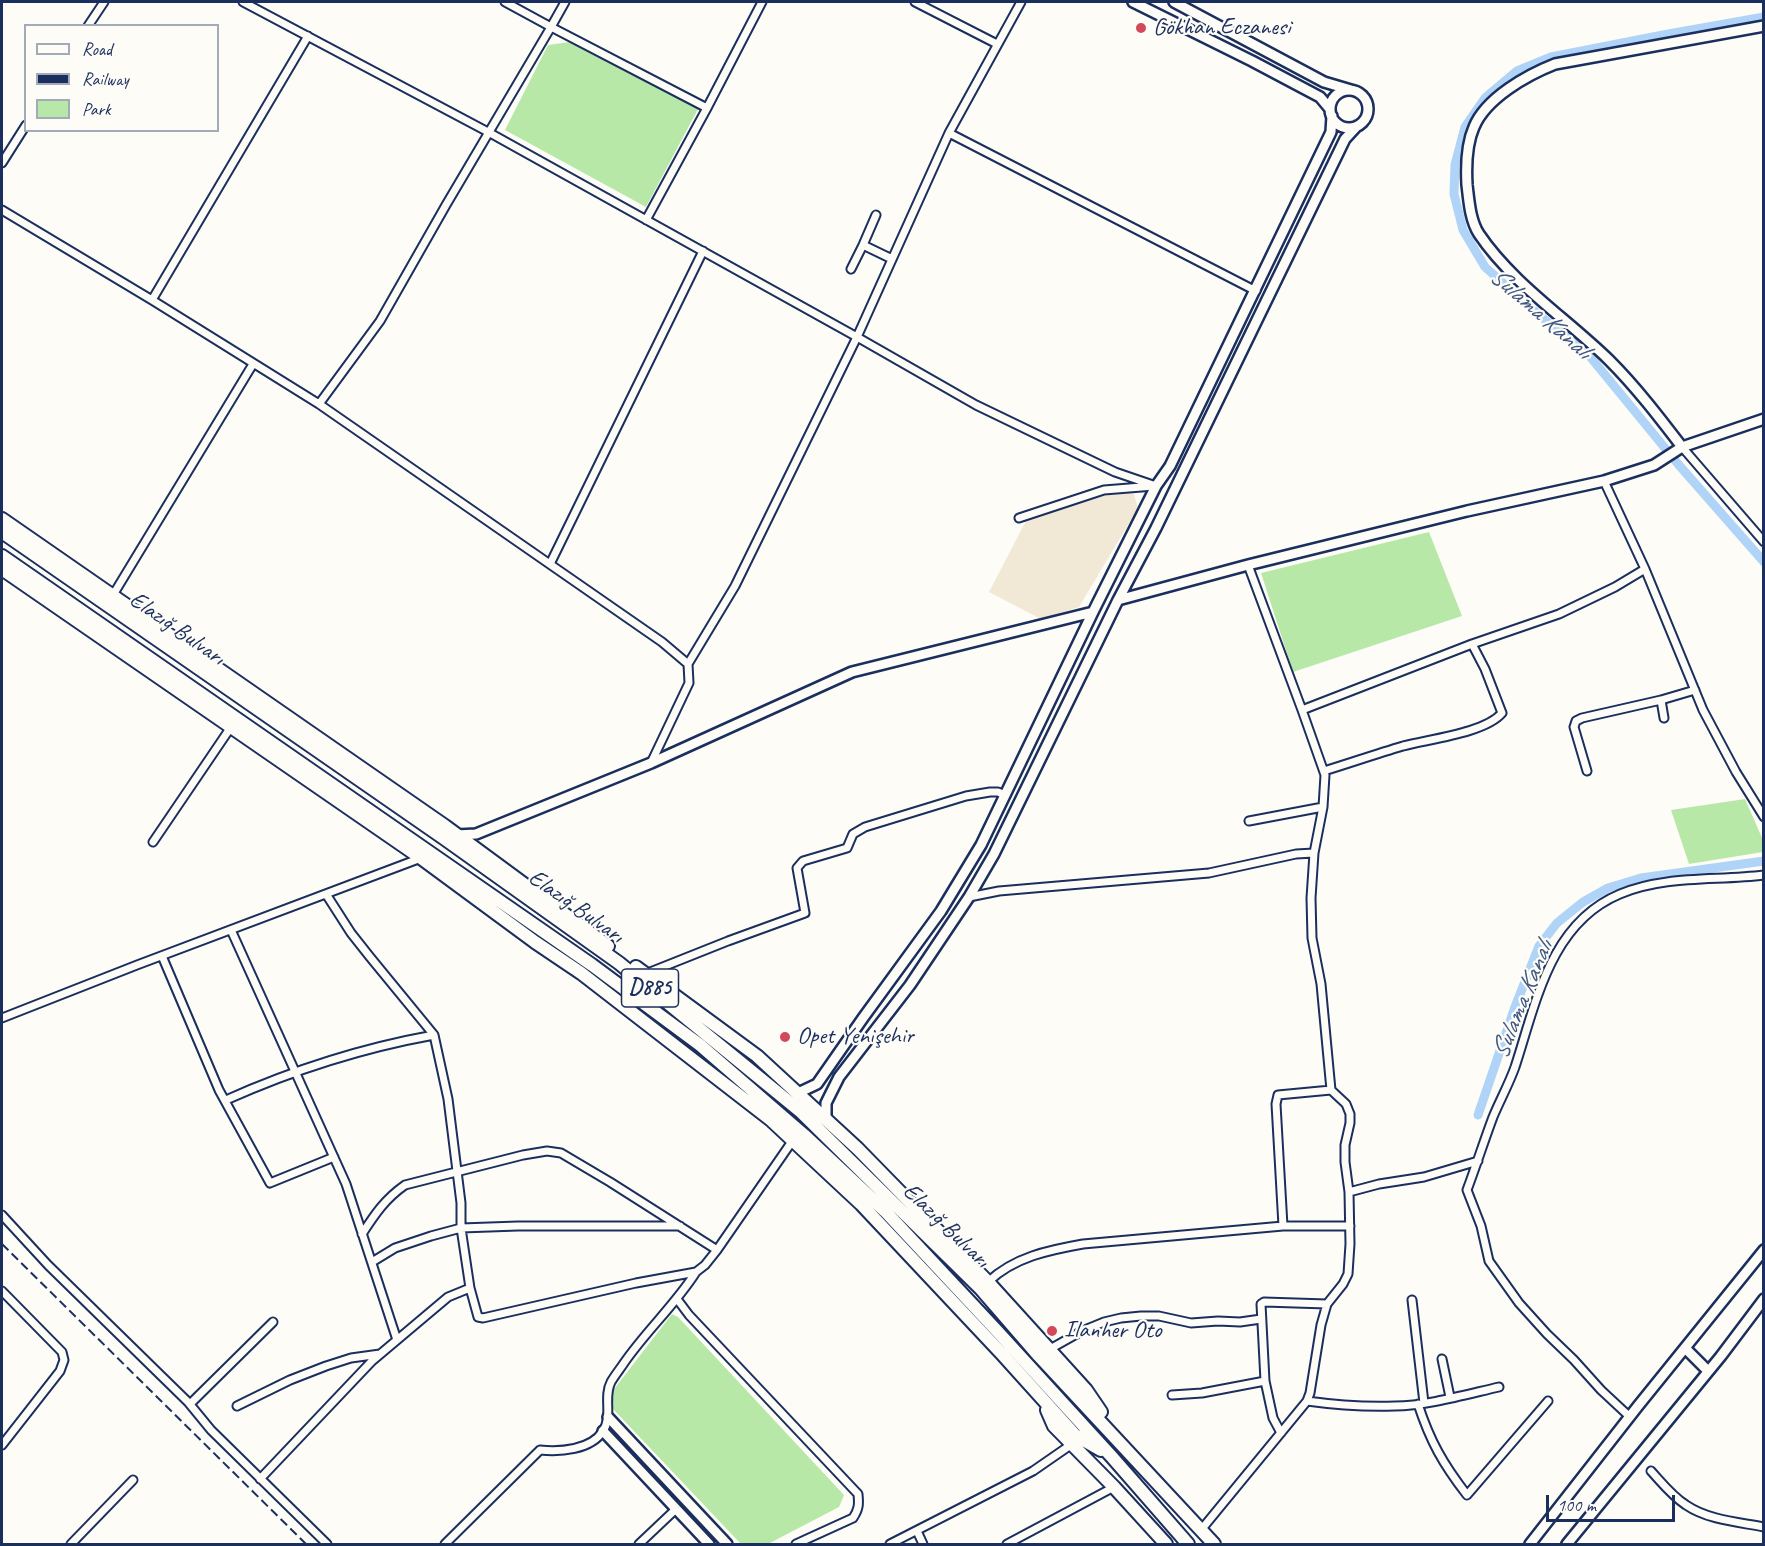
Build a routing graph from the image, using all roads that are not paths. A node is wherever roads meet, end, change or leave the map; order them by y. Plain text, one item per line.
1 (104, 2) edge
2 (243, 2) edge
3 (505, 2) edge
4 (565, 2) edge
5 (762, 2) edge
6 (915, 2) edge
7 (1022, 2) edge
8 (1133, 2) edge
9 (1174, 2) edge
10 (89, 24) edge
11 (1764, 26) edge
12 (551, 27) junction
13 (308, 36) junction
14 (997, 44) junction
15 (1351, 90) junction
16 (707, 108) junction
17 (1331, 112) junction
18 (1357, 126) junction
19 (24, 128) edge
20 (949, 132) junction
21 (490, 133) junction
22 (2, 163) edge
23 (2, 210) edge
24 (876, 215) dead end
25 (646, 220) junction
26 (862, 245) junction
27 (703, 251) junction
28 (892, 259) junction
29 (851, 269) dead end
30 (1256, 291) junction
31 (152, 300) junction
32 (857, 337) junction
33 (253, 364) junction
34 (319, 404) junction
35 (1764, 419) edge
36 (1679, 449) junction
37 (1604, 481) junction
38 (1156, 486) junction
39 (1019, 518) dead end
40 (2, 519) edge
41 (2, 532) edge
42 (1764, 542) edge
43 (2, 556) edge
44 (550, 564) junction
45 (1248, 565) junction
46 (2, 569) edge
47 (1645, 569) junction
48 (113, 595) junction
49 (1118, 600) junction
50 (1093, 612) junction
51 (1472, 644) junction
52 (688, 664) junction
53 (1695, 690) junction
54 (1661, 700) junction
55 (1302, 710) junction
56 (1664, 718) dead end
57 (231, 727) junction
58 (651, 763) junction
59 (1324, 771) junction
60 (1587, 771) dead end
61 (1005, 795) junction
62 (1323, 807) junction
63 (1764, 817) edge
64 (1249, 821) dead end
65 (476, 834) junction
66 (457, 835) junction
67 (153, 842) dead end
68 (476, 848) junction
69 (1314, 853) junction
70 (421, 858) junction
71 (1764, 875) edge
72 (326, 894) junction
73 (969, 897) junction
74 (231, 930) junction
75 (162, 956) junction
76 (645, 974) junction
77 (2, 1018) edge
78 (434, 1035) junction
79 (295, 1071) junction
80 (1331, 1090) junction
81 (798, 1093) junction
82 (226, 1100) junction
83 (826, 1118) junction
84 (793, 1140) junction
85 (334, 1157) junction
86 (1478, 1161) junction
87 (458, 1172) junction
88 (1349, 1192) junction
89 (2, 1215) edge
90 (680, 1226) junction
91 (1283, 1226) junction
92 (1350, 1226) junction
93 (461, 1228) junction
94 (362, 1234) junction
95 (717, 1250) junction
96 (1764, 1250) edge
97 (372, 1262) junction
98 (696, 1272) junction
99 (988, 1282) junction
100 (470, 1288) junction
101 (2, 1291) edge
102 (677, 1299) junction
103 (1764, 1299) edge
104 (1412, 1300) dead end
105 (1327, 1304) junction
106 (1261, 1319) junction
107 (273, 1322) dead end
108 (397, 1340) junction
109 (1685, 1348) junction
110 (1050, 1349) junction
111 (380, 1354) junction
112 (1442, 1359) dead end
113 (1708, 1371) junction
114 (1265, 1381) junction
115 (1499, 1387) dead end
116 (1172, 1395) dead end
117 (1450, 1397) junction
118 (1042, 1398) junction
119 (1307, 1401) junction
120 (1548, 1401) dead end
121 (1421, 1403) junction
122 (190, 1404) junction
123 (237, 1406) dead end
124 (608, 1417) junction
125 (1630, 1417) junction
126 (603, 1431) junction
127 (1281, 1433) junction
128 (1119, 1441) junction
129 (1072, 1444) junction
130 (2, 1445) edge
131 (1112, 1457) junction
132 (1651, 1472) dead end
133 (261, 1479) junction
134 (133, 1480) dead end
135 (1114, 1487) junction
136 (676, 1509) junction
137 (1764, 1527) edge
138 (1201, 1530) junction
139 (917, 1531) junction
140 (71, 1545) edge
141 (327, 1545) edge
142 (445, 1545) edge
143 (639, 1545) edge
144 (709, 1545) edge
145 (727, 1545) edge
146 (796, 1545) edge
147 (890, 1545) edge
148 (923, 1545) edge
149 (1006, 1545) edge
150 (1166, 1545) edge
151 (1188, 1545) edge
152 (1214, 1545) edge
153 (1530, 1545) edge
154 (1567, 1545) edge

1 - 10 street
2 - 13 street
3 - 12 street
4 - 12 street
5 - 16 street
6 - 14 street
7 - 14 street
8 - 17 main road
9 - 15 main road
11 - 36 main road
12 - 16 street
12 - 21 street
13 - 21 street
13 - 31 street
14 - 20 street
15 - 17 main road
15 - 18 main road
16 - 25 street
17 - 18 main road
17 - 30 main road
18 - 49 main road
19 - 22 street
20 - 28 street
20 - 30 street
21 - 25 street
21 - 34 street
23 - 31 street
24 - 26 street
25 - 27 street
26 - 28 street
26 - 29 street
27 - 32 street
27 - 44 street
28 - 32 street
30 - 38 main road
31 - 33 street
32 - 38 street
32 - 52 street
33 - 34 street
33 - 48 street
34 - 44 street
35 - 36 main road
36 - 37 main road
36 - 42 street
37 - 45 main road
37 - 47 street
38 - 39 street
38 - 50 main road
40 - 48 highway
41 - 128 highway, Elazığ Bulvarı / D885
43 - 131 highway, Elazığ Bulvarı / D885
44 - 52 street
45 - 49 main road
45 - 55 street
46 - 57 highway
47 - 51 street
47 - 53 street
48 - 66 highway
49 - 73 main road
50 - 58 main road
50 - 61 main road
51 - 55 street
51 - 59 street
52 - 58 street
53 - 54 street
53 - 63 street
54 - 56 street
54 - 60 street
55 - 59 street
57 - 67 street
57 - 70 highway
58 - 65 main road
59 - 62 street
61 - 76 street
61 - 81 main road
62 - 64 street
62 - 69 street
65 - 66 main road
65 - 68 main road
66 - 68 highway
68 - 76 highway
69 - 73 street
69 - 80 street
70 - 72 street
70 - 84 highway
71 - 86 street
72 - 74 street
72 - 78 street
73 - 83 main road
74 - 75 street
74 - 79 street
75 - 77 street
75 - 82 street
76 - 81 highway
78 - 79 street
78 - 87 street
79 - 82 street
79 - 85 street
80 - 88 street
80 - 91 street
81 - 83 highway
82 - 85 street
83 - 99 highway
84 - 95 street
84 - 118 highway
85 - 94 street
86 - 88 street
86 - 125 street
87 - 90 street
87 - 93 street
87 - 94 street
88 - 92 street
89 - 122 street
90 - 93 street
90 - 95 street
91 - 92 street
91 - 99 street
92 - 105 street
93 - 97 street
93 - 100 street
94 - 97 street
95 - 98 street
96 - 109 main road
97 - 108 street
98 - 100 street
98 - 102 street
99 - 110 highway
100 - 108 street
101 - 130 street
102 - 124 street
102 - 146 street
103 - 113 main road
104 - 121 street
105 - 106 street
105 - 119 street
106 - 110 street
106 - 114 street
107 - 122 street
108 - 111 street
109 - 113 main road
109 - 125 main road
110 - 128 highway
111 - 123 street
111 - 133 street
112 - 117 street
113 - 154 main road
114 - 116 street
114 - 127 street
115 - 117 street
117 - 121 street
118 - 129 highway
118 - 131 highway
119 - 121 street
119 - 127 street
120 - 121 street
122 - 133 street
124 - 126 street
124 - 145 main road
125 - 153 main road
126 - 136 main road
126 - 142 street
127 - 138 street
128 - 138 highway, Elazığ Bulvarı / D885
129 - 135 highway
129 - 139 street
131 - 151 highway, Elazığ Bulvarı / D885
132 - 137 street
133 - 141 street
134 - 140 street
135 - 149 street
135 - 150 highway
136 - 143 street
136 - 144 main road
138 - 152 highway, Elazığ Bulvarı / D885
139 - 147 street
139 - 148 street

